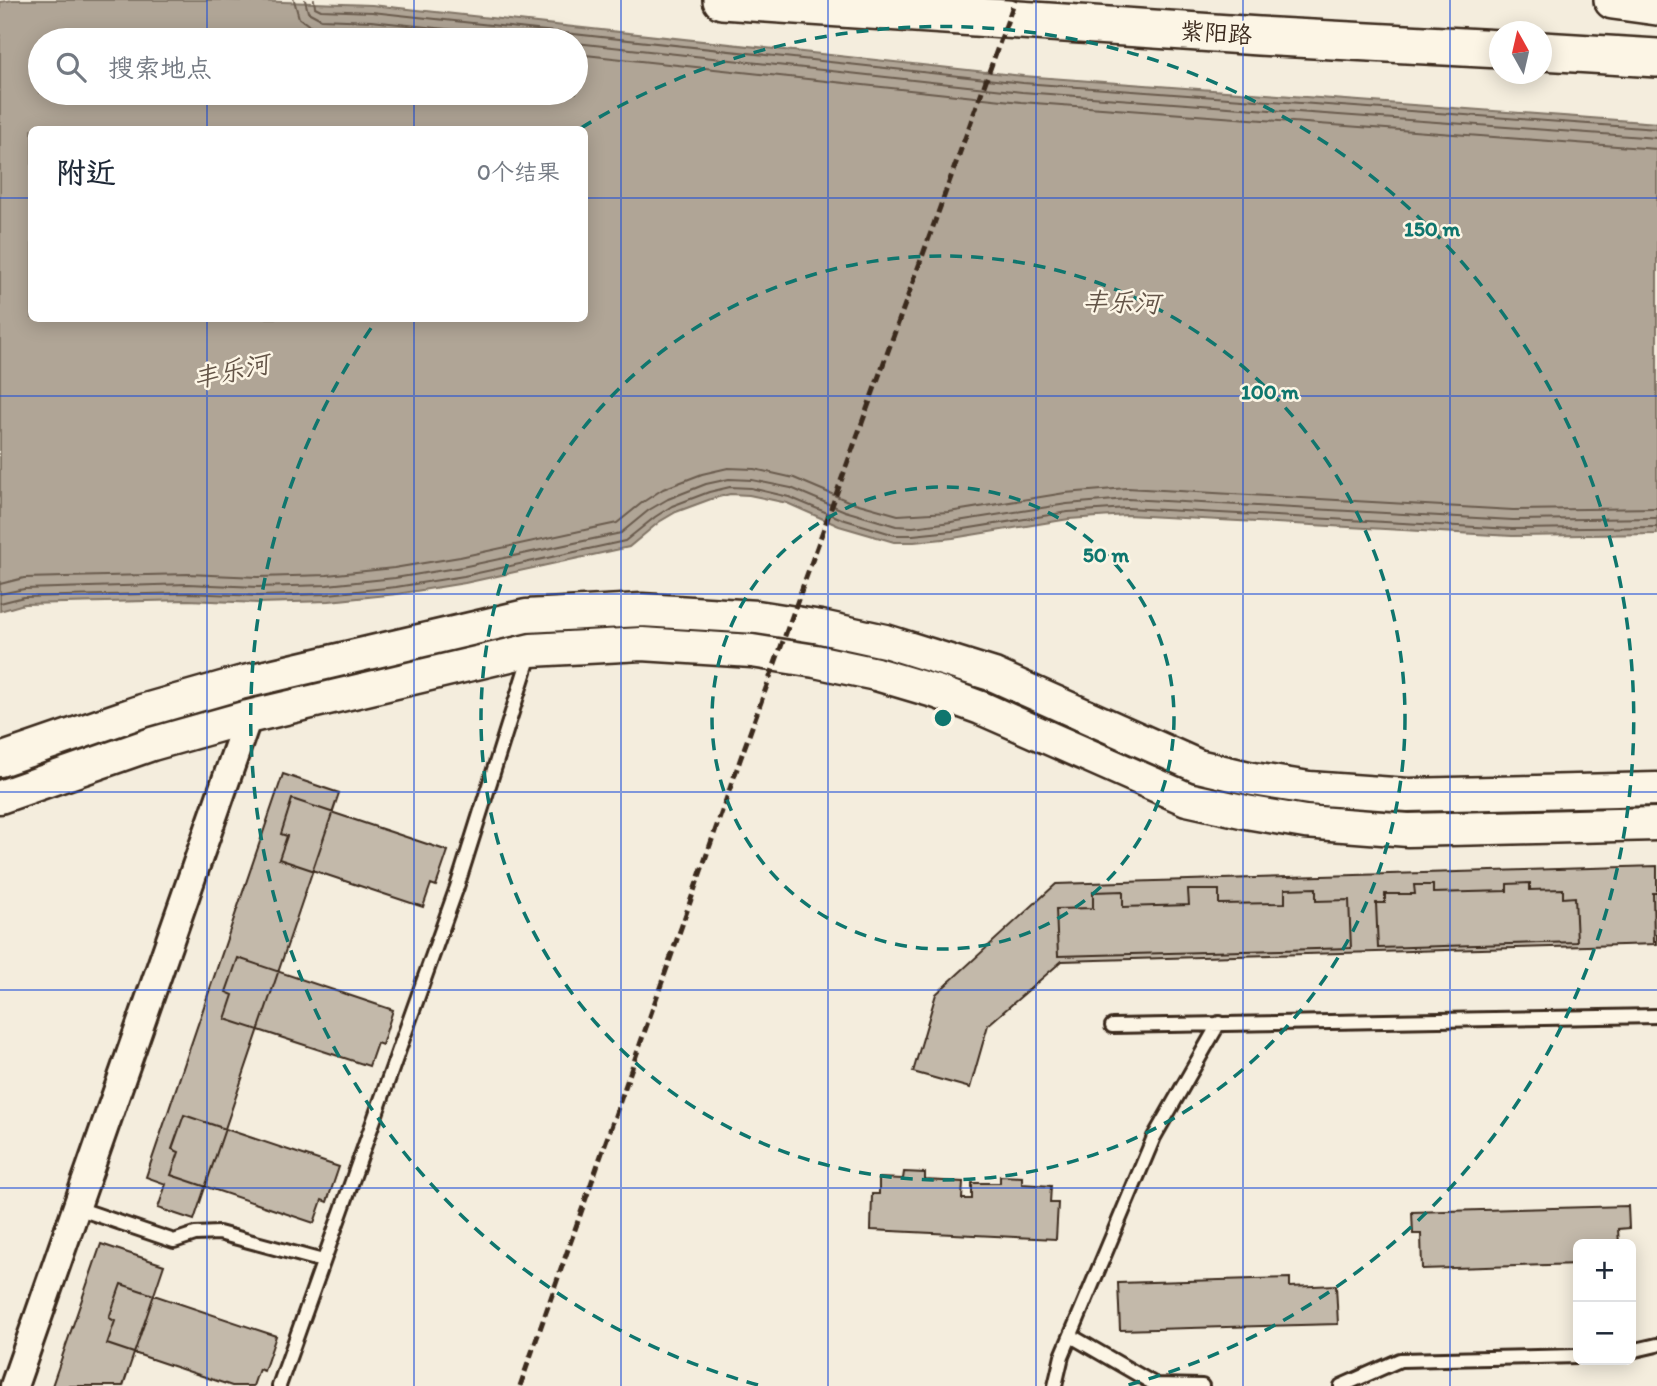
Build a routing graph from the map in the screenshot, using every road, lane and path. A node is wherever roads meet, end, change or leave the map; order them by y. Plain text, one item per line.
1 (722, 0) edge
2 (1613, 0) edge
3 (1657, 6) edge
4 (1489, 48) edge
5 (1552, 52) edge
6 (1657, 58) edge
7 (531, 650) junction
8 (248, 716) junction
9 (0, 760) edge
10 (1657, 789) edge
11 (0, 797) edge
12 (1657, 824) edge
13 (1657, 1016) edge
14 (1219, 1023) junction
15 (1112, 1026) dead end
16 (77, 1208) junction
17 (323, 1261) junction
18 (1070, 1336) junction
19 (1657, 1345) edge
20 (1636, 1350) edge
21 (1573, 1356) edge
22 (14, 1386) edge
23 (279, 1386) edge
24 (1055, 1386) edge
25 (1202, 1386) edge
26 (1341, 1386) edge

1 - 4 main road, 紫阳路
2 - 3 main road
5 - 6 main road
7 - 8 street
7 - 12 street
7 - 17 lane
8 - 11 street
8 - 16 street
9 - 10 street
13 - 14 lane
14 - 15 lane
14 - 18 lane
16 - 17 lane
16 - 22 street
17 - 23 lane
18 - 24 lane
18 - 25 lane
19 - 20 lane
21 - 26 lane

